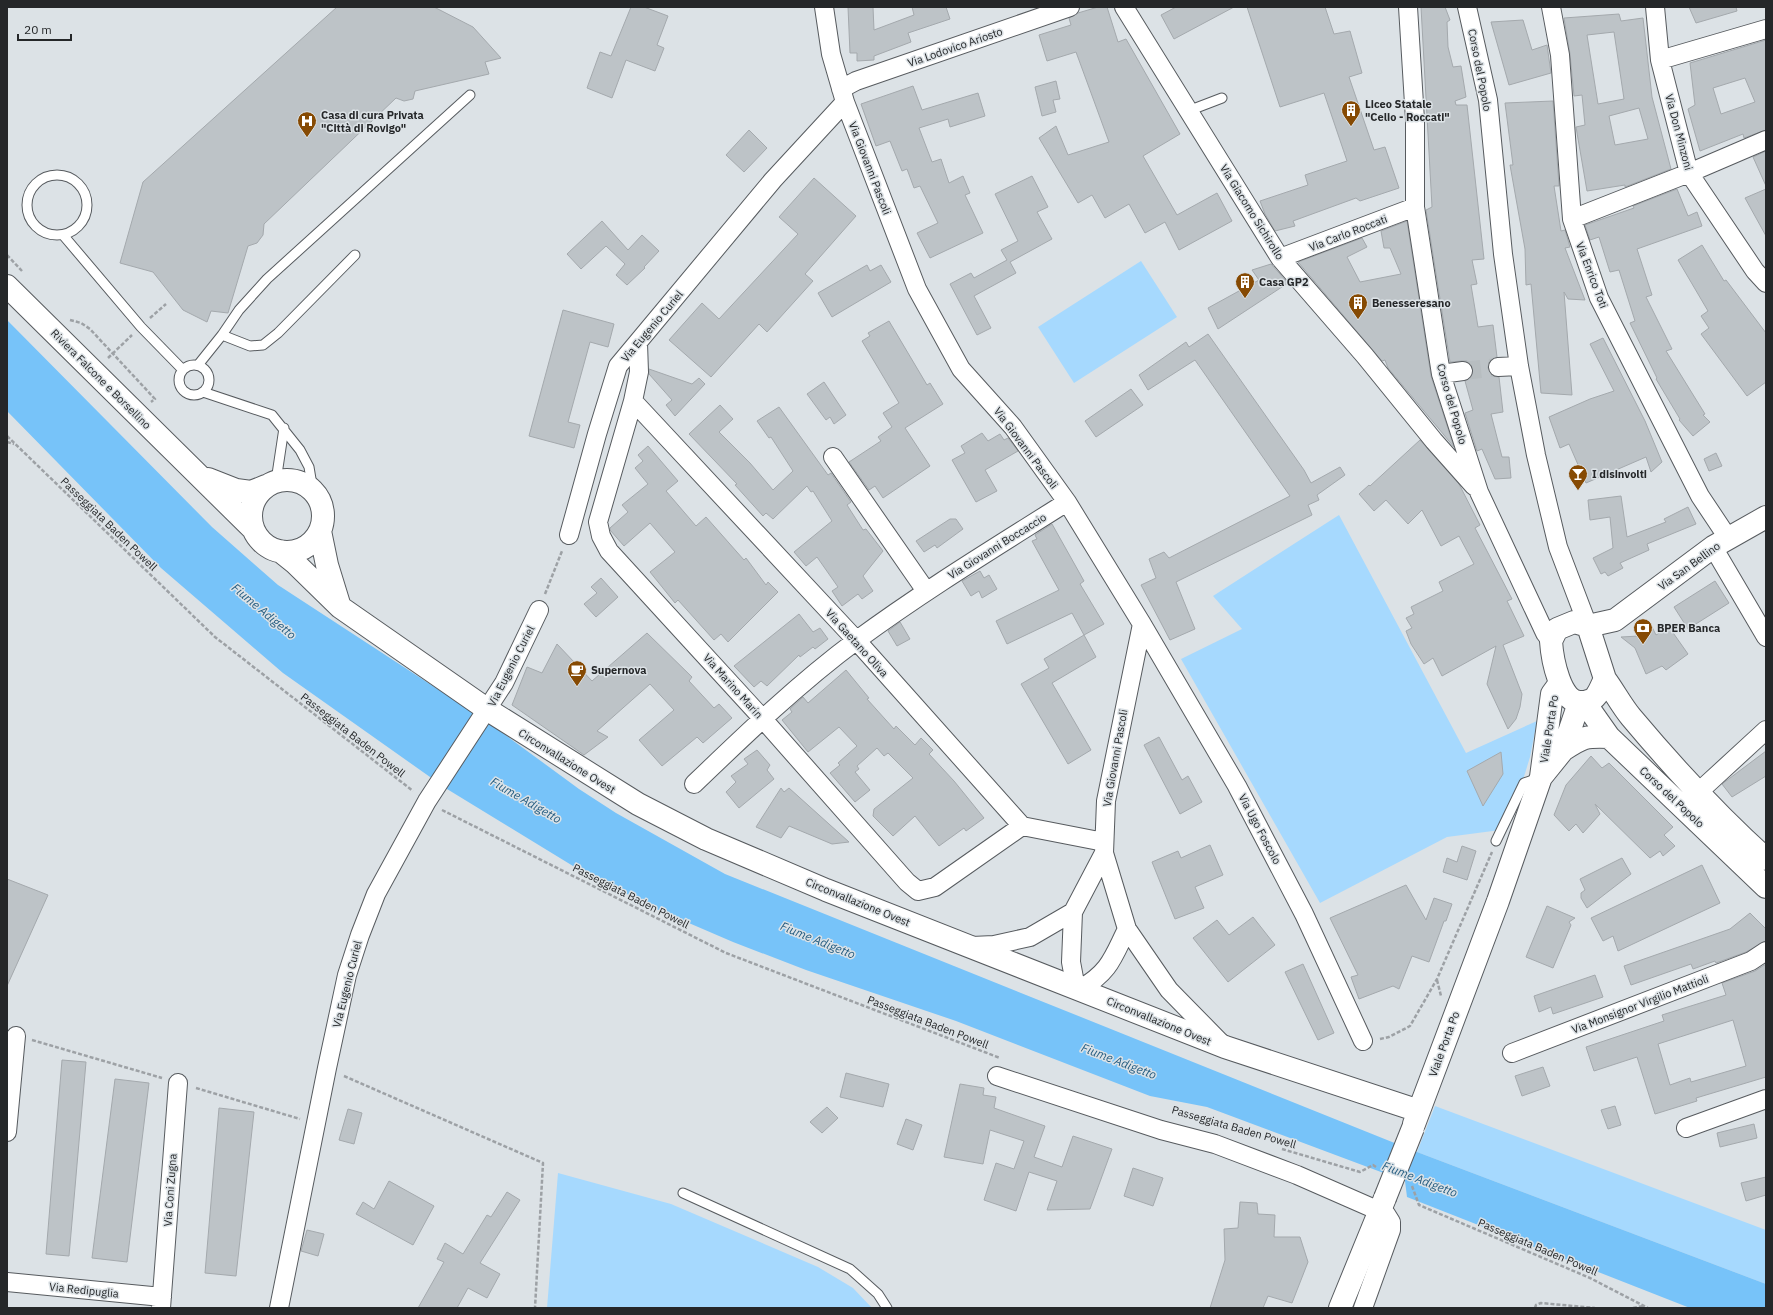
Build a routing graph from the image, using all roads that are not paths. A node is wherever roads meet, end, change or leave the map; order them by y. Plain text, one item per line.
1 (824, 7) edge
2 (1070, 7) edge
3 (1124, 7) edge
4 (1408, 7) edge
5 (1467, 7) edge
6 (1551, 7) edge
7 (1655, 7) edge
8 (1766, 29) edge
9 (1660, 60) junction
10 (470, 95) dead end
11 (843, 96) junction
12 (1222, 98) dead end
13 (1188, 111) junction
14 (1766, 140) edge
15 (1689, 173) junction
16 (1416, 207) junction
17 (1572, 219) junction
18 (63, 235) junction
19 (355, 255) dead end
20 (1280, 258) junction
21 (1766, 284) edge
22 (7, 286) edge
23 (222, 335) junction
24 (638, 343) junction
25 (198, 365) junction
26 (1519, 366) junction
27 (1498, 367) tunnel mouth
28 (182, 370) junction
29 (1463, 371) tunnel mouth
30 (1441, 374) junction
31 (203, 392) junction
32 (634, 401) junction
33 (284, 428) junction
34 (833, 457) dead end
35 (195, 472) junction
36 (271, 483) junction
37 (310, 488) junction
38 (1479, 492) junction
39 (1067, 502) junction
40 (1766, 517) edge
41 (253, 529) junction
42 (320, 531) junction
43 (568, 535) road end
44 (1720, 542) junction
45 (280, 551) junction
46 (926, 591) junction
47 (340, 607) junction
48 (539, 610) road end
49 (1615, 620) junction
50 (1142, 624) junction
51 (1588, 626) junction
52 (1766, 637) edge
53 (856, 640) junction
54 (1551, 641) junction
55 (1595, 647) junction
56 (1605, 679) junction
57 (1560, 683) junction
58 (1584, 702) junction
59 (485, 714) junction
60 (762, 718) junction
61 (1766, 730) edge
62 (1609, 737) junction
63 (1563, 750) junction
64 (1541, 777) junction
65 (694, 784) dead end
66 (1697, 791) junction
67 (1683, 808) junction
68 (1022, 826) junction
69 (1496, 841) road end
70 (1104, 848) junction
71 (1766, 859) edge
72 (1766, 887) edge
73 (1073, 912) junction
74 (1127, 929) junction
75 (970, 946) junction
76 (1766, 951) edge
77 (1080, 989) junction
78 (16, 1036) dead end
79 (1363, 1041) road end
80 (1225, 1047) junction
81 (1512, 1053) dead end
82 (997, 1076) dead end
83 (178, 1083) dead end
84 (1766, 1099) edge
85 (1416, 1119) junction
86 (1686, 1128) dead end
87 (7, 1132) edge
88 (683, 1193) dead end
89 (1383, 1204) junction
90 (7, 1282) edge
91 (161, 1303) edge
92 (279, 1308) edge
93 (887, 1308) edge
94 (1340, 1308) edge
95 (1363, 1308) edge

1 - 11 street, Via Giovanni Pascoli
2 - 11 street, Via Lodovico Ariosto
3 - 13 street, Via Giacomo Sichirollo
4 - 16 street, Corso del Popolo
5 - 26 street, Corso del Popolo
6 - 17 street, Via Enrico Toti
7 - 9 street, Via Don Minzoni
8 - 9 street
9 - 15 street, Via Don Minzoni
10 - 23 lane
11 - 24 street, Via Eugenio Curiel
11 - 39 street, Via Giovanni Pascoli
12 - 13 lane
13 - 20 street, Via Giacomo Sichirollo
14 - 15 street
15 - 17 street
15 - 21 street, Via Don Minzoni
16 - 20 street, Via Carlo Roccati
16 - 30 street, Corso del Popolo
17 - 44 street, Via Enrico Toti
18 - 18 lane
18 - 28 lane
19 - 23 lane
20 - 38 street, Via Giacomo Sichirollo
22 - 35 main road, Riviera Falcone e Borsellino
23 - 25 lane
24 - 32 street, Via Marino Marin
24 - 43 street, Via Eugenio Curiel
25 - 28 lane
25 - 31 lane
26 - 27 street
26 - 51 street, Corso del Popolo
28 - 31 lane
29 - 30 street
30 - 38 street, Corso del Popolo
31 - 33 lane
32 - 53 street, Via Gaetano Oliva
32 - 60 street, Via Marino Marin
33 - 36 lane
33 - 37 lane
34 - 46 street
35 - 36 main road
35 - 41 main road, Riviera Falcone e Borsellino
36 - 37 main road
36 - 41 main road
37 - 42 main road
38 - 54 street, Corso del Popolo
39 - 46 street, Via Giovanni Boccaccio
39 - 50 street, Via Giovanni Pascoli
40 - 44 main road, Via San Bellino
41 - 45 main road
42 - 45 main road
42 - 47 main road
44 - 49 main road, Via San Bellino
44 - 52 street, Via Enrico Toti
45 - 47 main road, Circonvallazione Ovest
46 - 53 street, Via Giovanni Boccaccio
47 - 59 main road, Circonvallazione Ovest
48 - 59 street, Via Eugenio Curiel
49 - 51 main road, Via San Bellino
49 - 55 main road, Via San Bellino
50 - 70 street, Via Giovanni Pascoli
50 - 79 street, Via Ugo Foscolo
51 - 54 main road, Via San Bellino
51 - 55 main road, Corso del Popolo
53 - 60 street, Via Giovanni Boccaccio
53 - 68 street, Via Gaetano Oliva
54 - 57 main road
55 - 56 main road, Corso del Popolo
56 - 58 main road
56 - 66 main road, Corso del Popolo
57 - 58 main road
57 - 64 main road, Viale Porta Po
58 - 62 main road, Corso del Popolo
58 - 63 main road, Viale Porta Po
59 - 75 main road, Circonvallazione Ovest
59 - 92 street, Via Eugenio Curiel
60 - 65 street, Via Giovanni Boccaccio
60 - 68 street, Via Marino Marin
61 - 66 street
62 - 63 main road, Viale Porta Po
62 - 67 main road, Corso del Popolo
63 - 64 main road, Viale Porta Po
64 - 69 lane
64 - 85 main road, Viale Porta Po
66 - 67 street
66 - 71 main road, Corso del Popolo
67 - 72 main road, Corso del Popolo
68 - 70 street
70 - 73 street
70 - 74 street
73 - 75 street
73 - 77 street
74 - 77 street
74 - 80 street
75 - 77 main road, Circonvallazione Ovest
76 - 81 street, Via Monsignor Virgilio Mattioli
77 - 80 main road, Circonvallazione Ovest
78 - 87 street
80 - 85 main road, Circonvallazione Ovest
82 - 89 street
83 - 91 street, Via Coni Zugna
84 - 86 street
85 - 89 main road, Viale Porta Po, bridge
88 - 93 lane
89 - 94 main road, Viale Porta Po
89 - 95 street
90 - 91 street, Via Redipuglia

